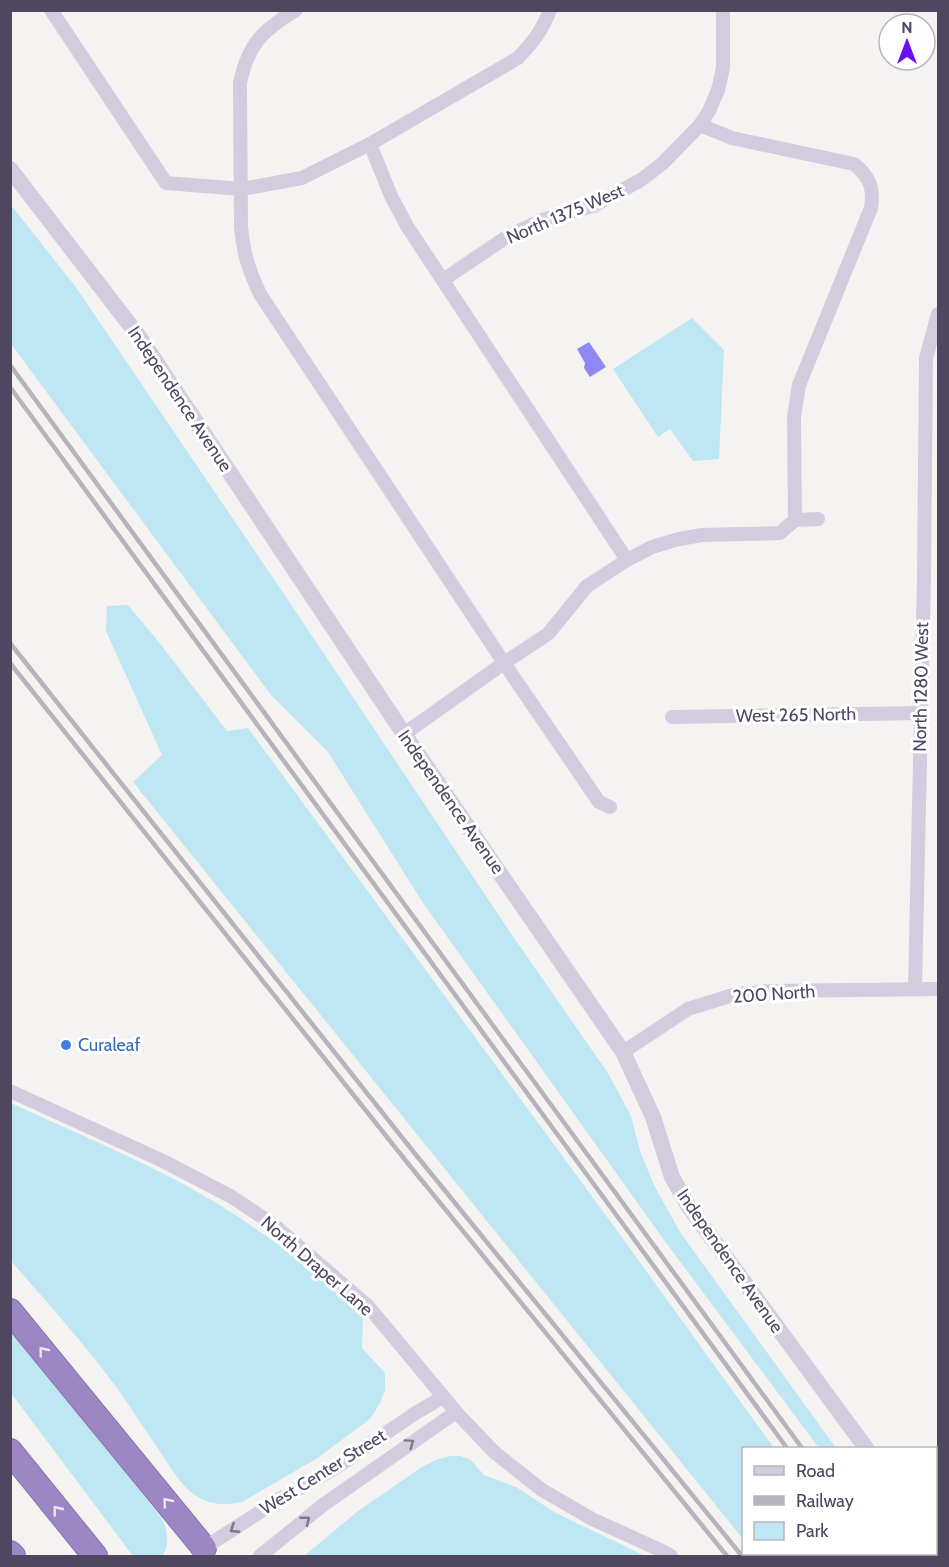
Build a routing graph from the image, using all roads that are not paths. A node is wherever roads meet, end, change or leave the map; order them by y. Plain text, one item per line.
1 (51, 10) edge
2 (296, 10) edge
3 (550, 10) edge
4 (723, 10) edge
5 (700, 125) junction
6 (370, 144) junction
7 (10, 169) edge
8 (242, 189) junction
9 (443, 280) junction
10 (939, 314) edge
11 (932, 414) edge
12 (818, 519) dead end
13 (795, 520) junction
14 (627, 560) junction
15 (924, 577) junction
16 (939, 577) edge
17 (504, 663) junction
18 (921, 713) junction
19 (672, 717) dead end
20 (404, 734) junction
21 (610, 807) dead end
22 (915, 989) junction
23 (939, 989) edge
24 (623, 1052) junction
25 (10, 1091) edge
26 (10, 1311) edge
27 (443, 1397) junction
28 (456, 1412) junction
29 (865, 1447) edge
30 (10, 1451) edge
31 (204, 1548) joint
32 (10, 1553) edge
33 (95, 1556) edge
34 (13, 1557) edge
35 (260, 1557) edge
36 (671, 1557) edge

1 - 8 street
2 - 8 street
3 - 6 street
4 - 5 street, North 1375 West
5 - 9 street, North 1375 West
5 - 13 street
6 - 8 street
6 - 9 street
7 - 20 street, Independence Avenue
8 - 17 street
9 - 14 street
10 - 11 street, North 1280 West
11 - 15 street, North 1280 West
12 - 13 street
13 - 14 street
14 - 17 street
15 - 16 street
15 - 18 street, North 1280 West
17 - 20 street
17 - 21 street
18 - 19 street, West 265 North
18 - 22 street, North 1280 West
20 - 24 street, Independence Avenue
22 - 23 street, 200 North
22 - 24 street, 200 North
24 - 29 street, Independence Avenue
25 - 27 street, North Draper Lane
31 -> 26 highway
27 - 28 street, North Draper Lane
27 -> 31 street, West Center Street
35 -> 28 street, West Center Street
28 - 36 street, North Draper Lane
33 -> 30 highway
32 - 34 highway

